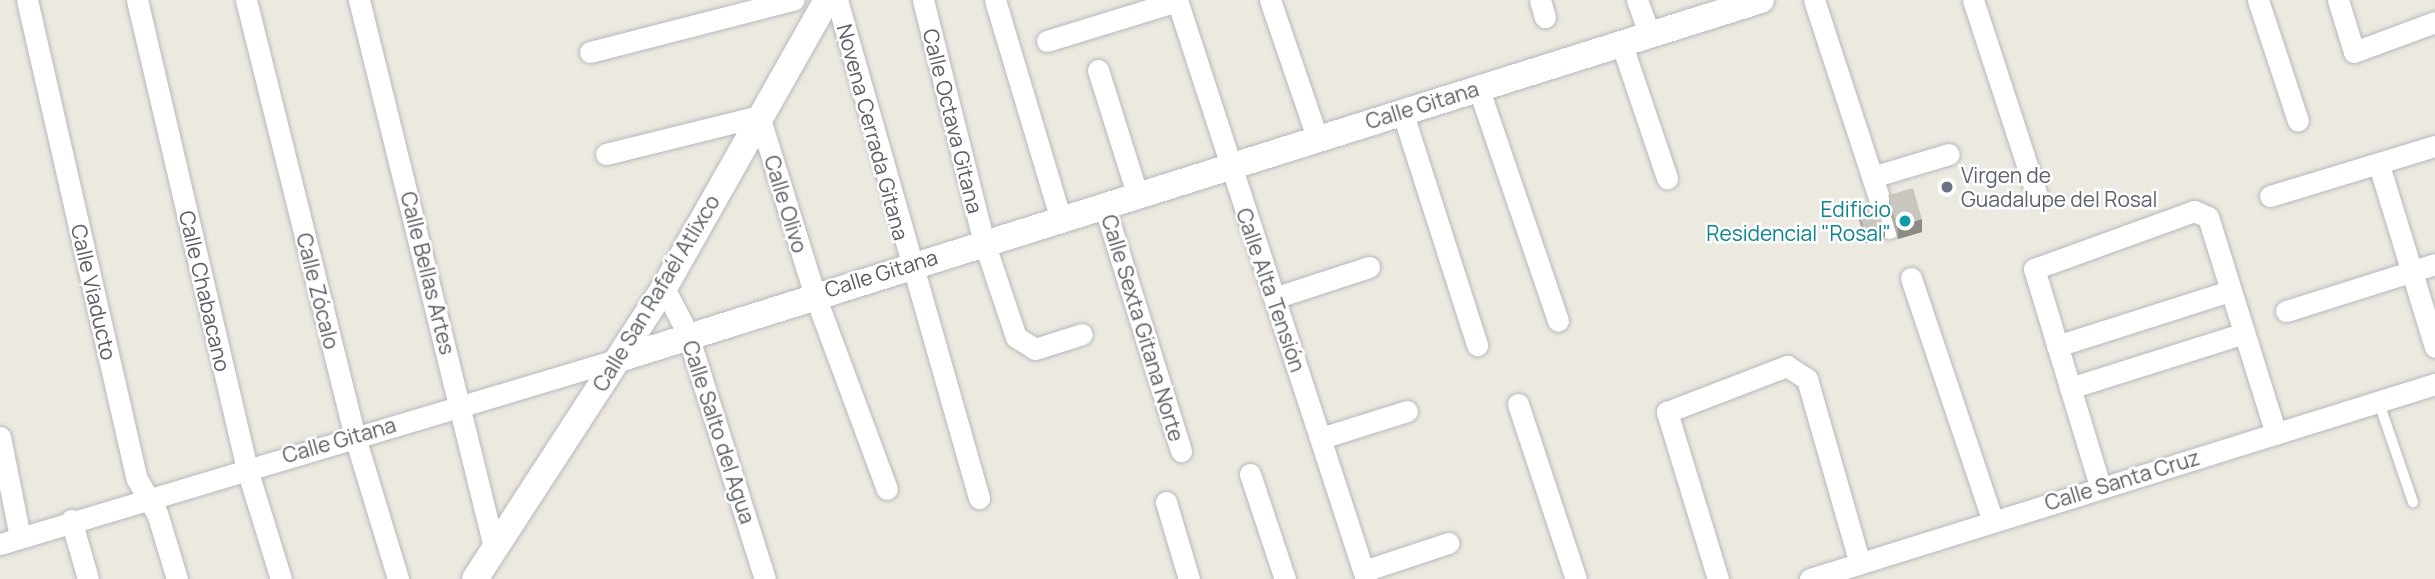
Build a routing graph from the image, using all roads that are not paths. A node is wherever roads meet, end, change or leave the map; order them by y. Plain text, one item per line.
1 (27, 0) edge
2 (137, 0) edge
3 (246, 0) edge
4 (359, 0) edge
5 (793, 0) edge
6 (827, 0) edge
7 (837, 0) edge
8 (923, 0) edge
9 (995, 0) edge
10 (1270, 0) edge
11 (1637, 0) edge
12 (1761, 0) edge
13 (1814, 0) edge
14 (1973, 0) edge
15 (2258, 0) edge
16 (2337, 0) edge
17 (1177, 1) edge
18 (2435, 22) edge
19 (1650, 33) junction
20 (1048, 41) dead end
21 (1621, 43) junction
22 (590, 52) dead end
23 (1098, 71) dead end
24 (1478, 87) junction
25 (1402, 111) junction
26 (759, 116) junction
27 (2298, 121) dead end
28 (1317, 137) junction
29 (2435, 146) edge
30 (606, 154) dead end
31 (1949, 154) dead end
32 (2379, 164) junction
33 (1229, 167) junction
34 (1872, 177) junction
35 (1667, 178) dead end
36 (1138, 194) junction
37 (2037, 196) dead end
38 (2270, 196) dead end
39 (1104, 205) junction
40 (1060, 217) junction
41 (1889, 228) dead end
42 (984, 242) junction
43 (909, 264) junction
44 (2435, 264) edge
45 (1369, 267) dead end
46 (2413, 271) junction
47 (1912, 278) dead end
48 (664, 288) junction
49 (2229, 291) junction
50 (814, 293) junction
51 (1275, 298) junction
52 (2286, 311) dead end
53 (1558, 321) dead end
54 (687, 332) junction
55 (2244, 333) junction
56 (1082, 334) dead end
57 (1477, 345) dead end
58 (2057, 346) junction
59 (2435, 347) edge
60 (618, 359) junction
61 (2435, 384) edge
62 (2070, 388) junction
63 (2378, 400) junction
64 (1518, 404) dead end
65 (461, 406) junction
66 (1407, 411) dead end
67 (354, 434) junction
68 (2276, 434) junction
69 (0, 437) edge
70 (1321, 439) junction
71 (1181, 451) dead end
72 (246, 466) junction
73 (1250, 474) dead end
74 (2100, 486) junction
75 (887, 489) dead end
76 (147, 498) junction
77 (979, 498) dead end
78 (1166, 502) dead end
79 (2413, 502) dead end
80 (1992, 519) junction
81 (71, 520) junction
82 (10, 541) edge
83 (1448, 543) dead end
84 (495, 547) junction
85 (1863, 571) edge
86 (1365, 575) edge
87 (88, 579) edge
88 (177, 579) edge
89 (281, 579) edge
90 (398, 579) edge
91 (475, 579) edge
92 (765, 579) edge
93 (1189, 579) edge
94 (1285, 579) edge
95 (1576, 579) edge
96 (1717, 579) edge
97 (1810, 579) edge

1 - 76 street, Calle Viaducto
2 - 72 street, Calle Chabacano
3 - 67 street, Calle Zócalo
4 - 65 street, Calle Bellas Artes
5 - 22 street
6 - 26 street, Calle San Rafaél Atlixco
7 - 43 street, Novena Cerrada Gitana
8 - 42 street, Calle Octava Gitana
9 - 40 street
10 - 28 street
11 - 19 street
12 - 19 street, Calle Gitana
13 - 34 street
14 - 37 street
15 - 27 street
16 - 18 street
17 - 20 street
17 - 33 street, Calle Alta Tensión
19 - 21 street, Calle Gitana
21 - 24 street, Calle Gitana
21 - 35 street
23 - 36 street
24 - 25 street, Calle Gitana
24 - 53 street
25 - 28 street, Calle Gitana
25 - 57 street
26 - 30 street
26 - 48 street, Calle San Rafaél Atlixco
26 - 50 street, Calle Olivo
28 - 33 street, Calle Gitana
29 - 32 street
31 - 34 street
32 - 38 street
32 - 46 street
33 - 36 street, Calle Gitana
33 - 51 street, Calle Alta Tensión
34 - 41 street
36 - 39 street, Calle Gitana
39 - 40 street, Calle Gitana
39 - 71 street, Calle Sexta Gitana Norte
40 - 42 street, Calle Gitana
42 - 43 street, Calle Gitana
42 - 56 street, Calle Octava Gitana
43 - 50 street, Calle Gitana
43 - 77 street, Novena Cerrada Gitana
44 - 46 street
45 - 51 street
46 - 52 street
46 - 59 street
47 - 80 street
48 - 54 street, Calle Salto del Agua
48 - 60 street, Calle San Rafaél Atlixco
49 - 55 street
49 - 58 street
49 - 58 street
50 - 54 street, Calle Gitana
50 - 75 street, Calle Olivo
51 - 70 street, Calle Alta Tensión
54 - 60 street, Calle Gitana
54 - 92 street, Calle Salto del Agua
55 - 62 street
55 - 68 street
58 - 62 street
60 - 65 street, Calle Gitana
60 - 84 street, Calle San Rafaél Atlixco
61 - 63 street, Calle Santa Cruz
62 - 74 street
63 - 68 street, Calle Santa Cruz
63 - 79 lane
64 - 95 street
65 - 67 street, Calle Gitana
65 - 84 street, Calle Bellas Artes
66 - 70 street
67 - 72 street, Calle Gitana
67 - 90 street, Calle Zócalo
68 - 74 street, Calle Santa Cruz
69 - 82 street
70 - 86 street, Calle Alta Tensión
72 - 76 street, Calle Gitana
72 - 89 street, Calle Chabacano
73 - 94 street
74 - 80 street, Calle Santa Cruz
76 - 81 street, Calle Gitana
76 - 88 street, Calle Viaducto
78 - 93 street
80 - 85 street, Calle Santa Cruz
81 - 82 street, Calle Gitana
81 - 87 street
83 - 86 street
84 - 91 street, Calle San Rafaél Atlixco
85 - 96 street
85 - 97 street, Calle Santa Cruz

